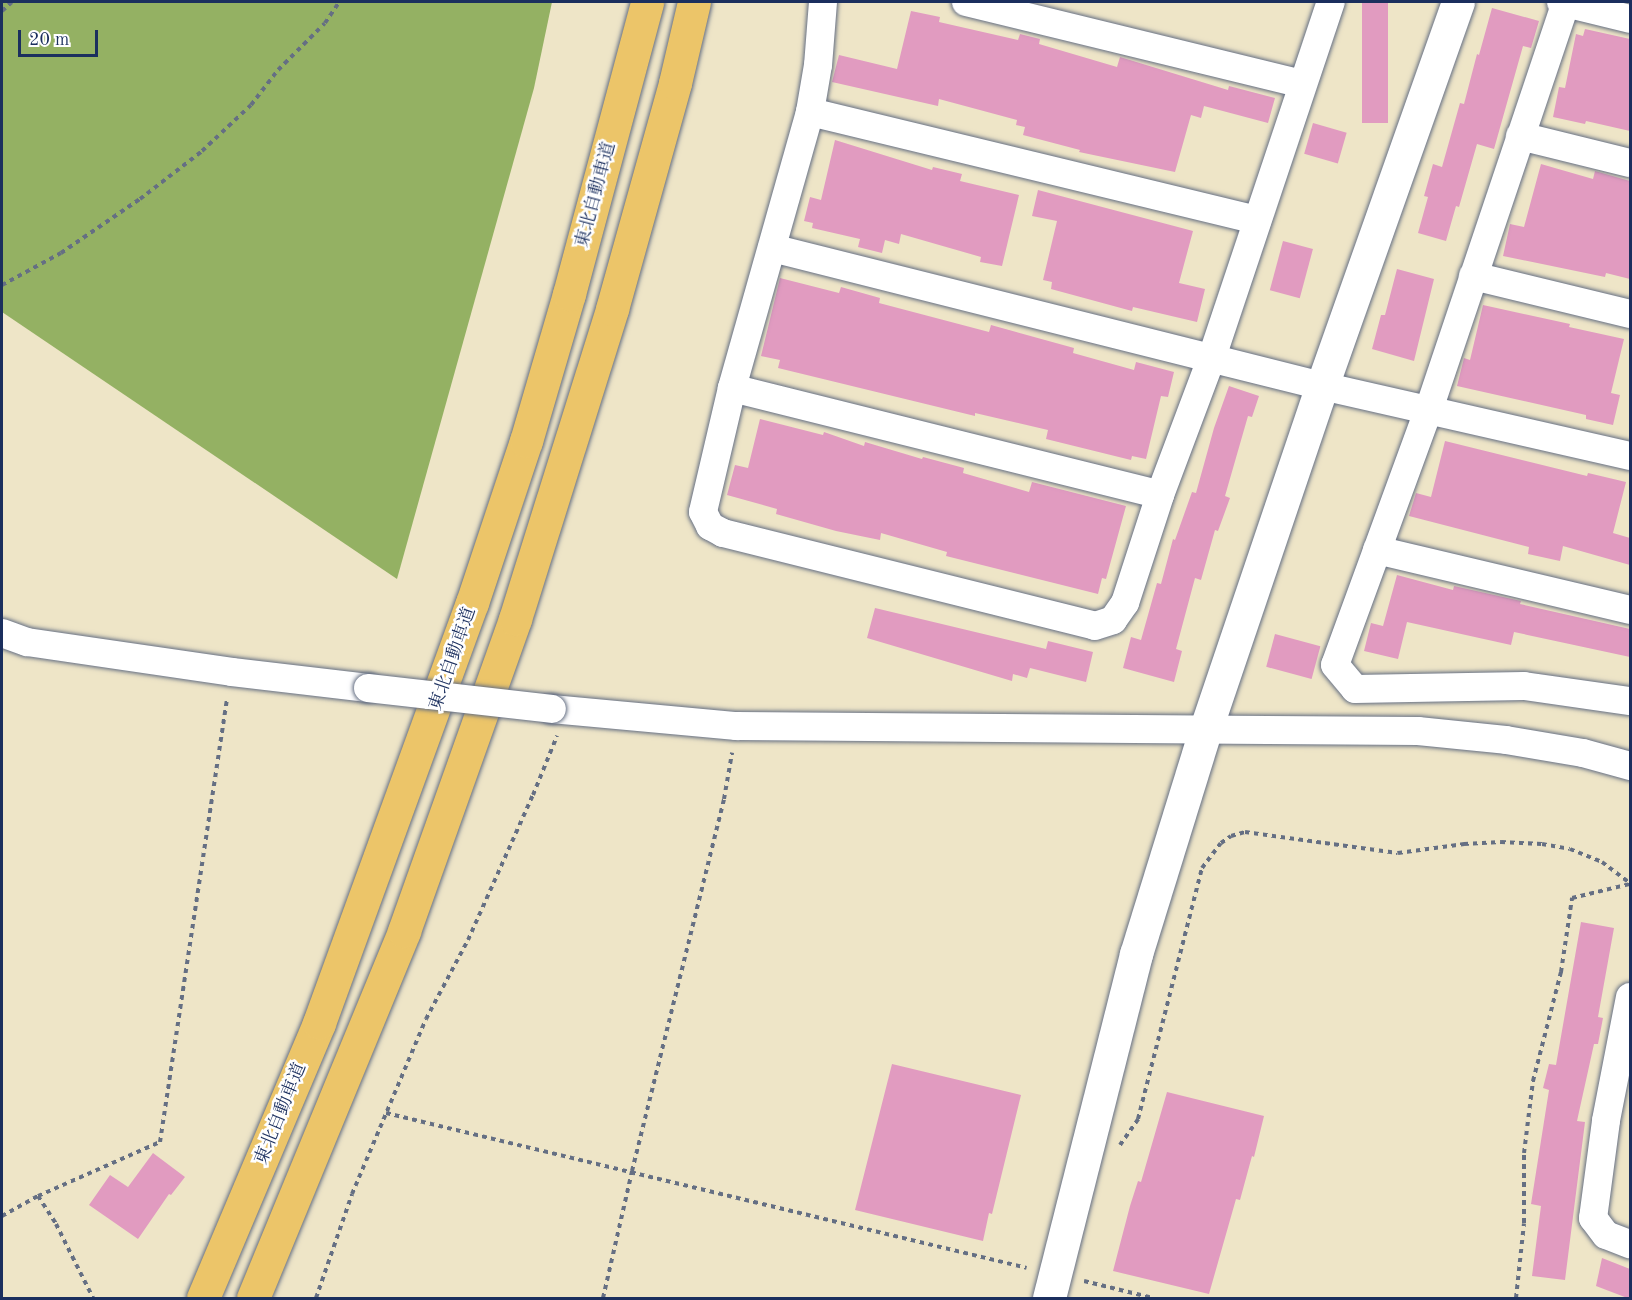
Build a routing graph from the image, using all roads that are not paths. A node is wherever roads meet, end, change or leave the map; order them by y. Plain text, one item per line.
1 (647, 2) edge
2 (694, 2) edge
3 (823, 2) edge
4 (966, 2) edge
5 (1331, 2) edge
6 (1458, 2) edge
7 (1564, 2) edge
8 (1630, 19) edge
9 (1302, 84) junction
10 (810, 112) junction
11 (1520, 136) junction
12 (1630, 163) edge
13 (1257, 220) junction
14 (772, 248) junction
15 (1473, 276) junction
16 (1630, 314) edge
17 (1212, 357) junction
18 (1322, 386) junction
19 (732, 388) junction
20 (1428, 411) junction
21 (1630, 456) edge
22 (1160, 495) junction
23 (1377, 550) junction
24 (1630, 610) edge
25 (2, 633) edge
26 (1630, 701) edge
27 (1205, 731) junction
28 (1630, 766) edge
29 (1630, 997) edge
30 (1630, 1244) edge
31 (1052, 1287) edge
32 (203, 1299) edge
33 (253, 1299) edge

1 - 32 highway, 東北自動車道
2 - 33 highway
3 - 10 street
4 - 9 street
5 - 9 street
6 - 18 street
7 - 8 street
7 - 11 street
9 - 13 street
10 - 13 street
10 - 14 street
11 - 12 street
11 - 15 street
13 - 17 street
14 - 17 street
14 - 19 street
15 - 16 street
15 - 20 street
17 - 18 street
17 - 22 street
18 - 20 street
18 - 27 street
19 - 22 street
19 - 22 street
20 - 21 street
20 - 23 street
23 - 24 street
23 - 26 street
25 - 27 street, bridge
27 - 28 street
27 - 31 street
29 - 30 street

